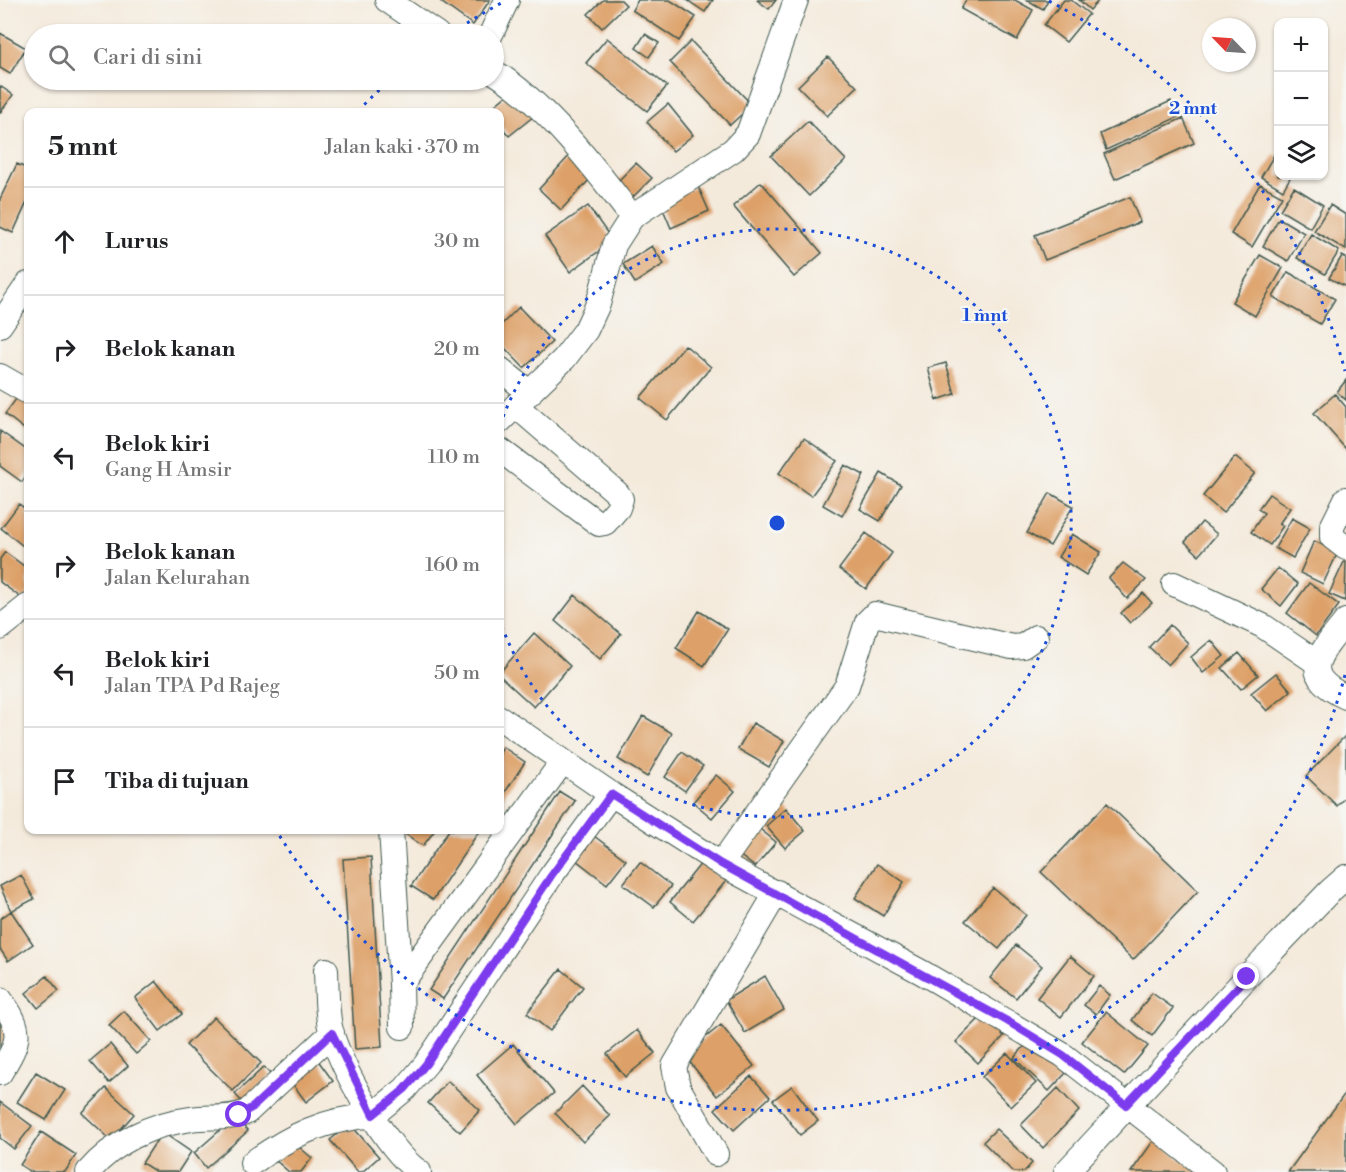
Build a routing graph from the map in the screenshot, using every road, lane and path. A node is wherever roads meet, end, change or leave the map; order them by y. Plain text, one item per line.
1 (387, 0) edge
2 (507, 0) edge
3 (796, 0) edge
4 (422, 24) edge
5 (496, 24) edge
6 (504, 80) edge
7 (632, 216) junction
8 (24, 290) edge
9 (0, 325) edge
10 (0, 376) edge
11 (504, 379) edge
12 (24, 390) edge
13 (515, 407) edge
14 (504, 453) edge
15 (1346, 499) edge
16 (1346, 548) edge
17 (1174, 584) dead end
18 (24, 609) edge
19 (1346, 621) edge
20 (0, 628) edge
21 (1035, 637) dead end
22 (1316, 662) junction
23 (1346, 697) edge
24 (504, 721) edge
25 (563, 762) junction
26 (611, 794) junction
27 (391, 834) edge
28 (721, 864) junction
29 (1346, 877) edge
30 (777, 892) junction
31 (326, 970) dead end
32 (401, 984) junction
33 (0, 999) edge
34 (402, 1027) dead end
35 (332, 1033) junction
36 (0, 1073) edge
37 (1126, 1105) junction
38 (373, 1115) junction
39 (716, 1154) dead end
40 (252, 1163) dead end
41 (414, 1171) edge
42 (88, 1172) edge
43 (1066, 1172) edge
44 (1213, 1172) edge

1 - 4 street
2 - 5 street
3 - 7 street
6 - 7 street
7 - 13 street
8 - 9 street
10 - 12 street
11 - 13 street
13 - 14 street
15 - 16 street
17 - 22 street
18 - 20 street
19 - 22 street
21 - 28 street
22 - 23 street
24 - 25 street
25 - 26 street
25 - 32 street
26 - 28 street
26 - 38 street
27 - 32 street
28 - 30 street
29 - 37 street
30 - 37 street
30 - 39 street
31 - 35 street
32 - 34 street
33 - 36 street
35 - 38 street
35 - 42 street
37 - 43 street
37 - 44 street
38 - 40 street
38 - 41 street

